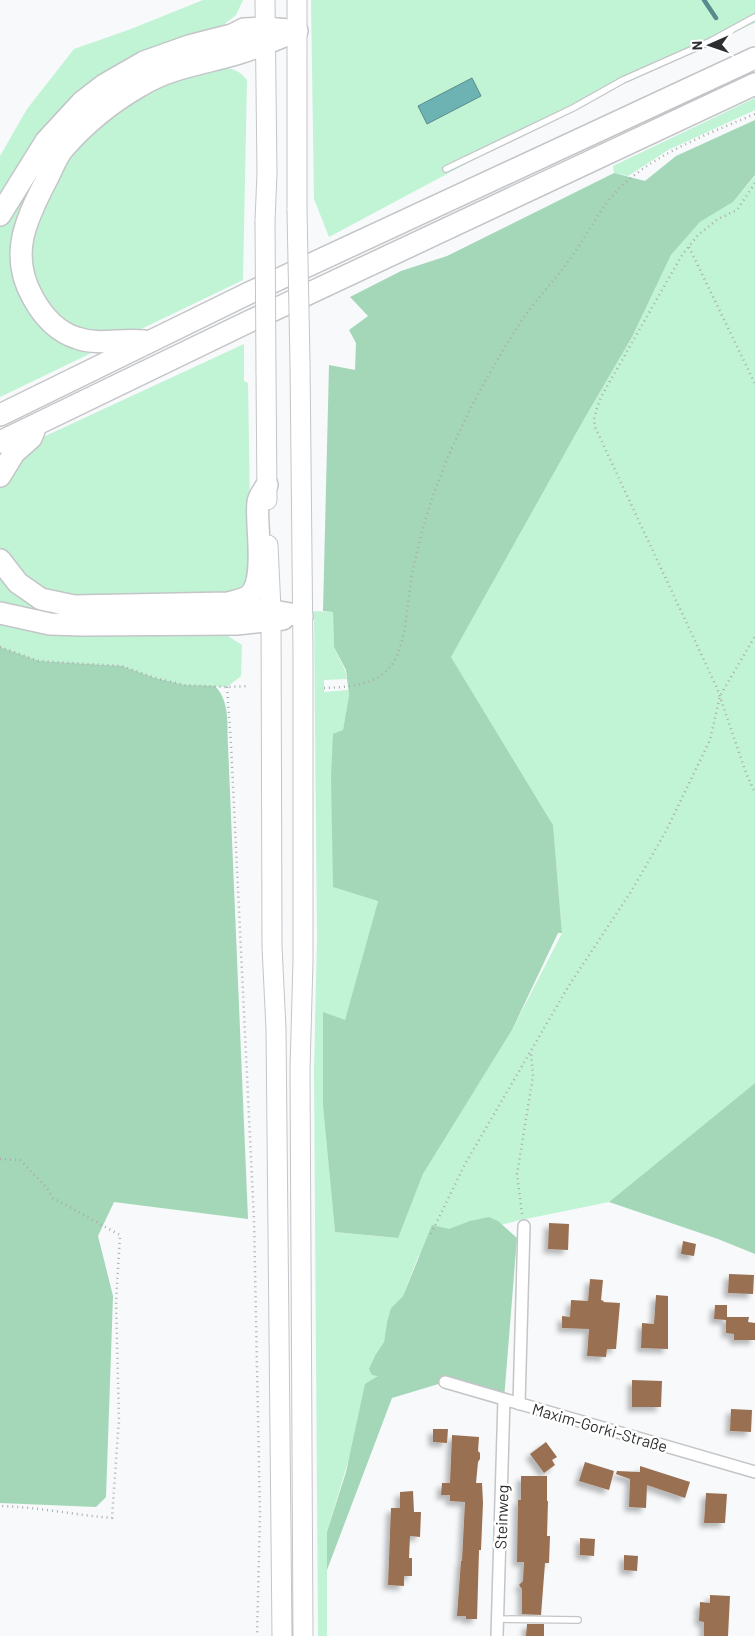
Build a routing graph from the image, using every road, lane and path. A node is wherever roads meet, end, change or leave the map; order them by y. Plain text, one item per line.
1 (265, 0) edge
2 (297, 0) edge
3 (755, 17) edge
4 (297, 31) junction
5 (265, 36) junction
6 (755, 58) edge
7 (755, 84) edge
8 (755, 114) edge
9 (446, 169) dead end
10 (755, 183) edge
11 (0, 215) edge
12 (689, 246) junction
13 (149, 342) junction
14 (755, 384) edge
15 (0, 415) edge
16 (35, 426) junction
17 (0, 442) edge
18 (0, 476) edge
19 (267, 485) junction
20 (0, 560) edge
21 (228, 603) junction
22 (0, 613) edge
23 (271, 616) junction
24 (302, 616) junction
25 (755, 636) edge
26 (0, 647) edge
27 (248, 686) dead end
28 (227, 688) junction
29 (324, 688) dead end
30 (720, 696) junction
31 (755, 793) edge
32 (531, 1050) junction
33 (0, 1159) edge
34 (524, 1226) joint
35 (431, 1234) dead end
36 (445, 1382) dead end
37 (504, 1399) junction
38 (519, 1404) junction
39 (755, 1472) edge
40 (0, 1506) edge
41 (498, 1619) junction
42 (578, 1620) dead end
43 (256, 1636) edge
44 (282, 1636) edge
45 (303, 1636) edge
46 (497, 1636) edge

1 - 5 main road
2 - 4 main road
3 - 9 lane
4 - 5 highway
4 - 24 main road, bridge
5 - 11 highway
5 - 13 highway
5 - 19 main road, bridge
6 - 13 highway
7 - 16 highway
8 - 29 path
10 - 12 path
12 - 14 path
12 - 30 path
13 - 15 highway
16 - 17 highway
16 - 18 highway
19 - 21 highway
19 - 23 main road
20 - 21 highway
21 - 23 highway
22 - 23 highway
23 - 24 highway
23 - 44 main road
24 - 45 main road
25 - 30 path
26 - 28 path
27 - 28 path
28 - 43 path
30 - 31 path
30 - 32 path
32 - 34 path
32 - 35 path
33 - 40 path
34 - 38 street
36 - 37 street, Maxim-Gorki-Straße
37 - 38 street, Maxim-Gorki-Straße
37 - 41 street, Steinweg
38 - 39 street, Maxim-Gorki-Straße
41 - 42 lane
41 - 46 street, Steinweg

